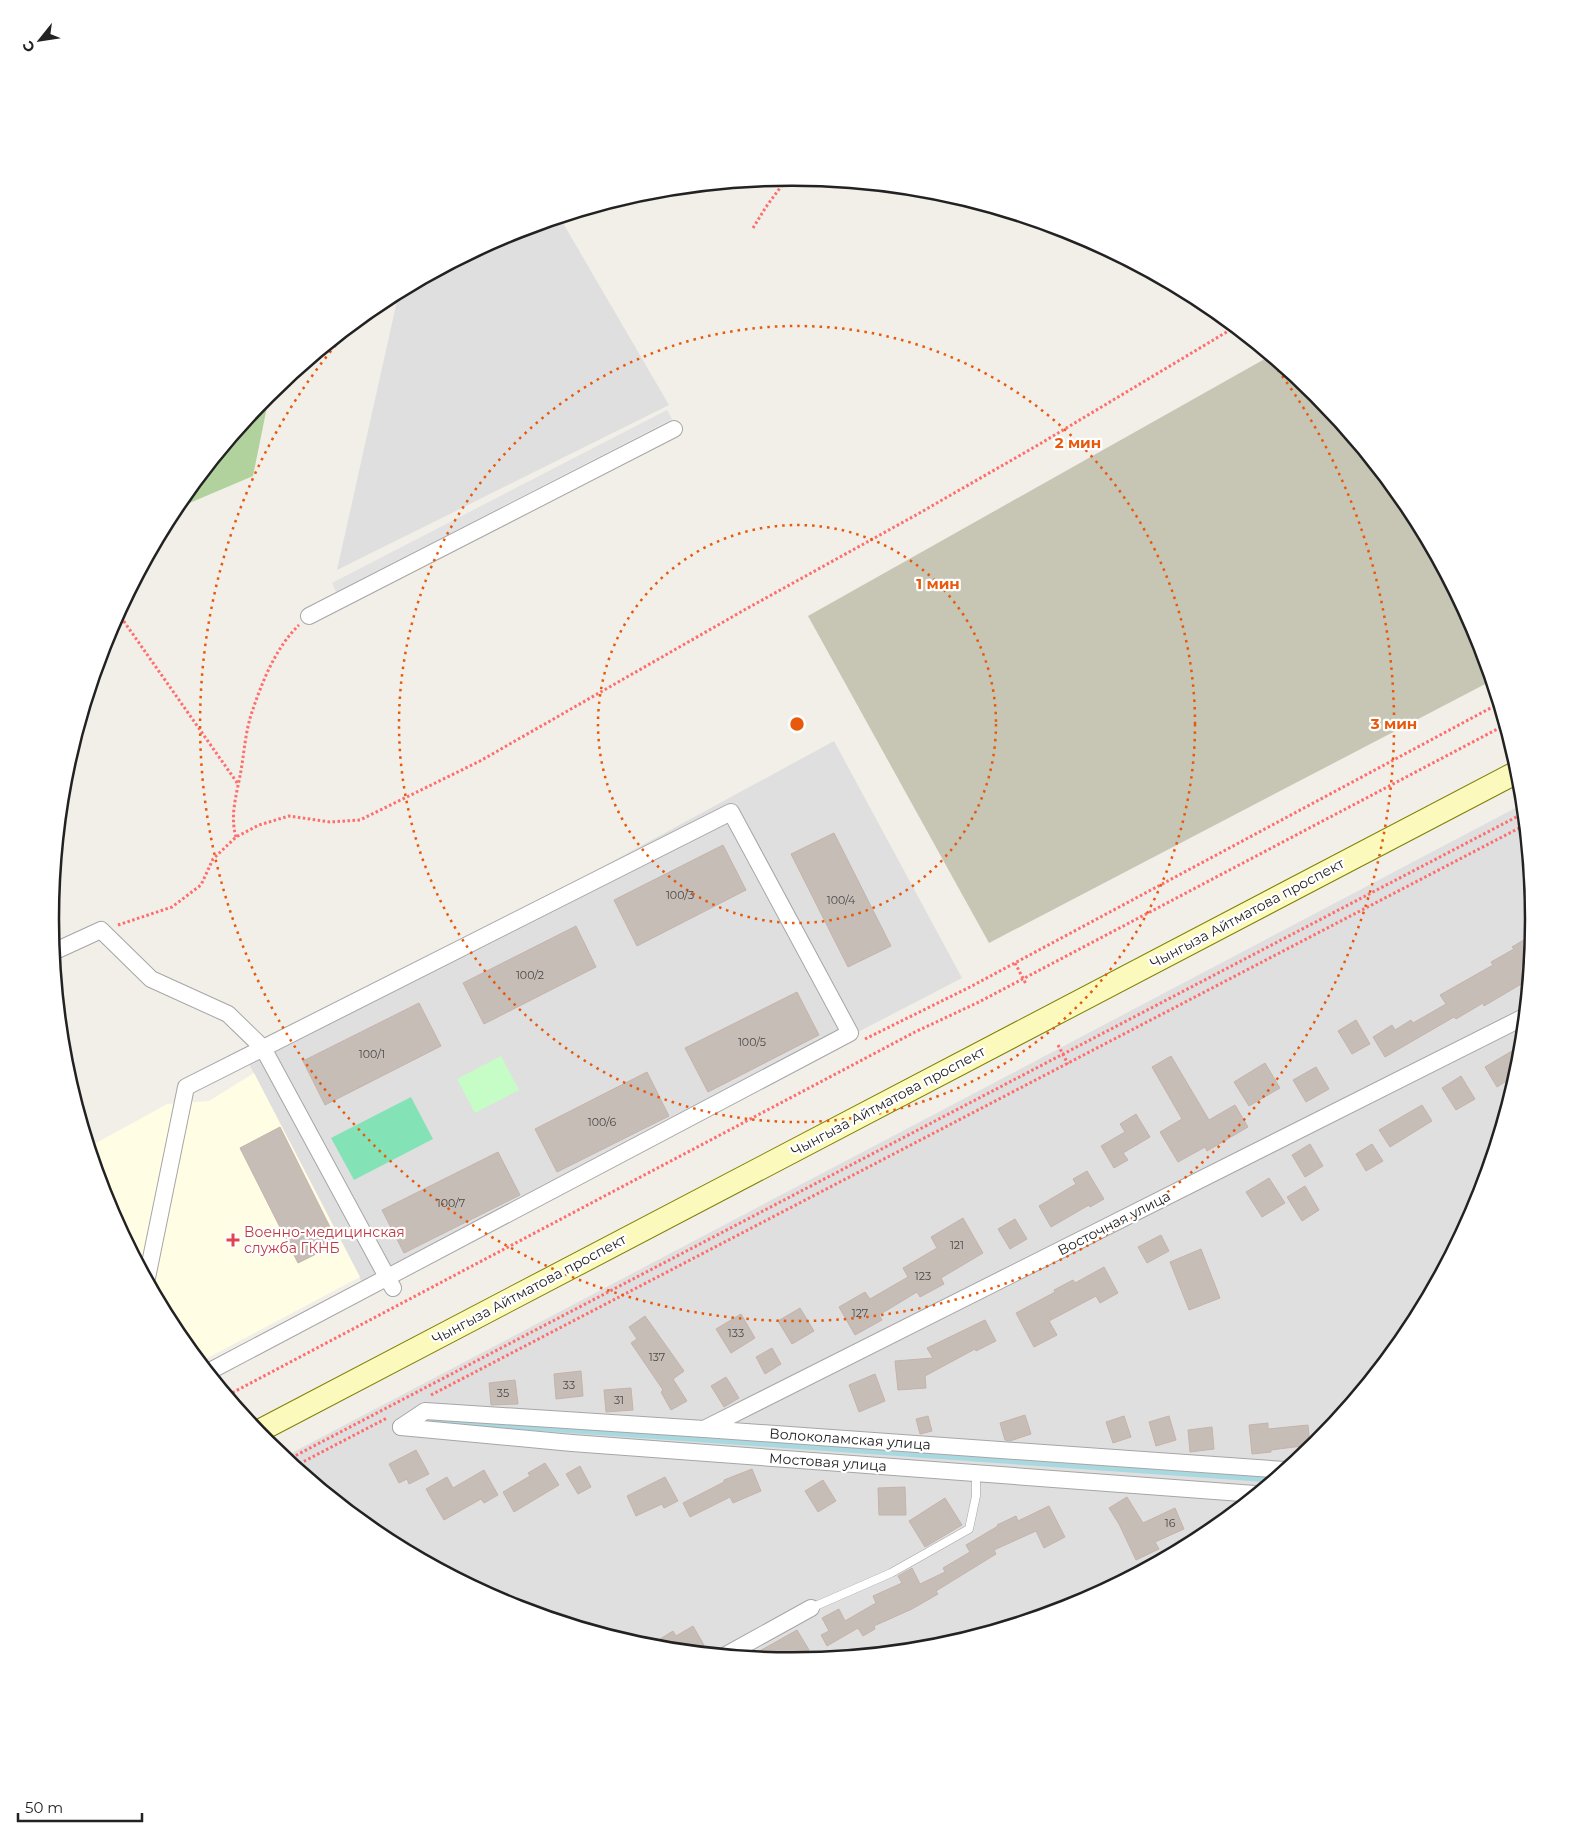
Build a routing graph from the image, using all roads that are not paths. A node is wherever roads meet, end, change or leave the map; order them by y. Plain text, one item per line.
1 (674, 429) dead end
2 (309, 616) road end
3 (1511, 775) edge
4 (60, 949) edge
5 (1518, 1020) edge
6 (263, 1048) junction
7 (149, 1270) edge
8 (390, 1283) junction
9 (214, 1369) edge
10 (394, 1422) joint
11 (265, 1428) edge
12 (704, 1429) junction
13 (1276, 1469) edge
14 (976, 1473) junction
15 (1247, 1493) edge
16 (811, 1608) joint
17 (734, 1650) edge

1 - 2 street
3 - 11 main road, Чынгыза Айтматова проспект
4 - 6 street
5 - 12 street, Восточная улица
6 - 7 street
6 - 8 street
6 - 8 street
8 - 9 street
10 - 12 street, Волоколамская улица
10 - 14 street, Мостовая улица
12 - 13 street, Волоколамская улица
14 - 15 street, Мостовая улица
14 - 16 lane
16 - 17 street

